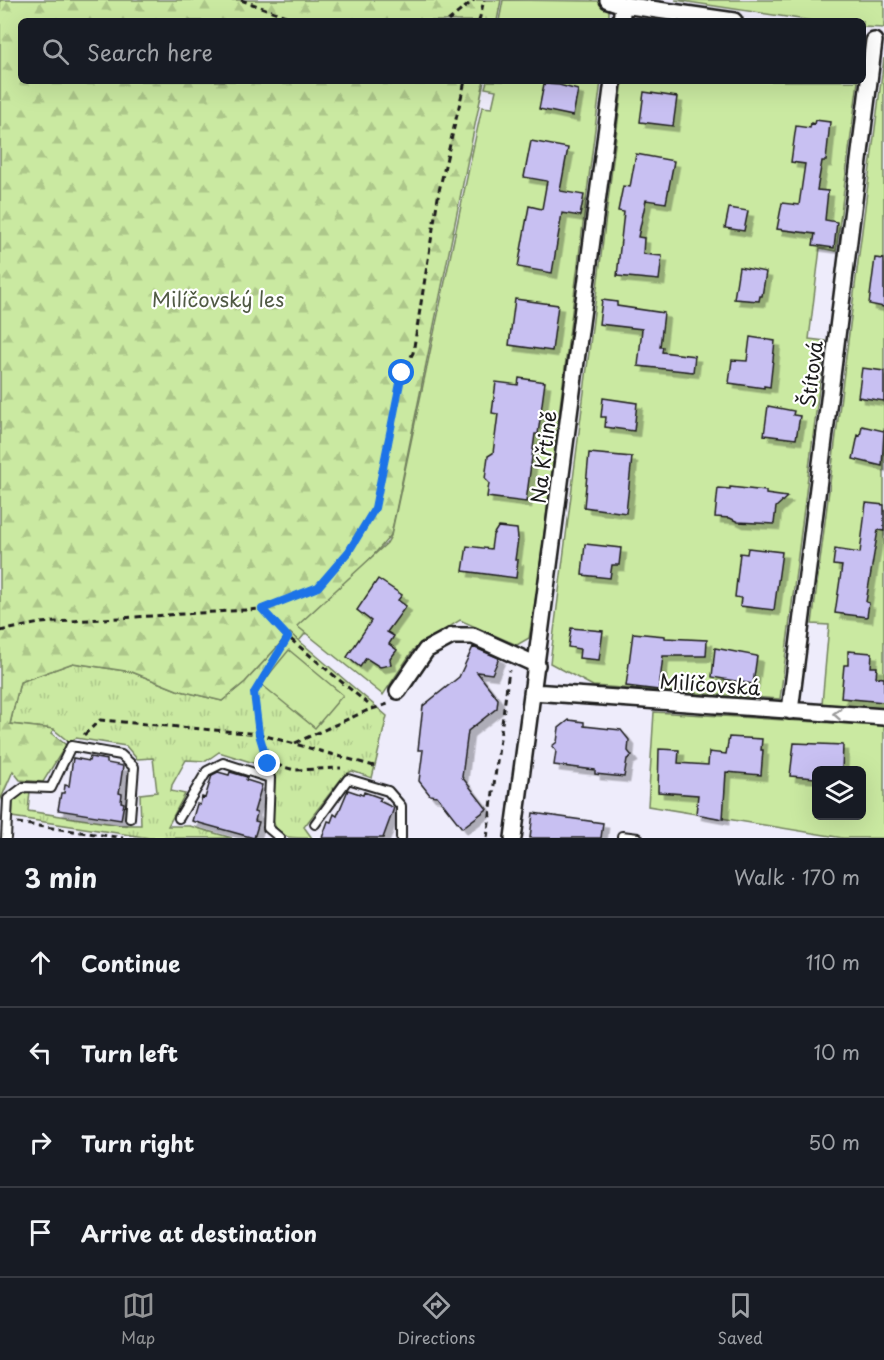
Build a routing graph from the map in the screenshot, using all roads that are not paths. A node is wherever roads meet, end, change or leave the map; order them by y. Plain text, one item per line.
1 (615, 2) edge
2 (620, 18) edge
3 (715, 18) edge
4 (873, 41) edge
5 (613, 84) edge
6 (537, 665) junction
7 (398, 691) dead end
8 (533, 692) junction
9 (790, 711) junction
10 (884, 717) edge
11 (130, 818) dead end
12 (179, 818) dead end
13 (315, 824) dead end
14 (6, 838) edge
15 (279, 838) edge
16 (401, 838) edge
17 (513, 838) edge
18 (622, 838) edge
19 (638, 838) edge

1 - 2 street
1 - 3 street
4 - 9 street, Štítová
5 - 6 street, Na Křtině
6 - 7 street
6 - 8 street, Na Křtině
8 - 9 street, Milíčovská
8 - 17 street, Na Křtině
10 -> 9 street, Milíčovská
11 - 14 lane
12 - 15 lane
13 - 16 lane
18 - 19 lane

